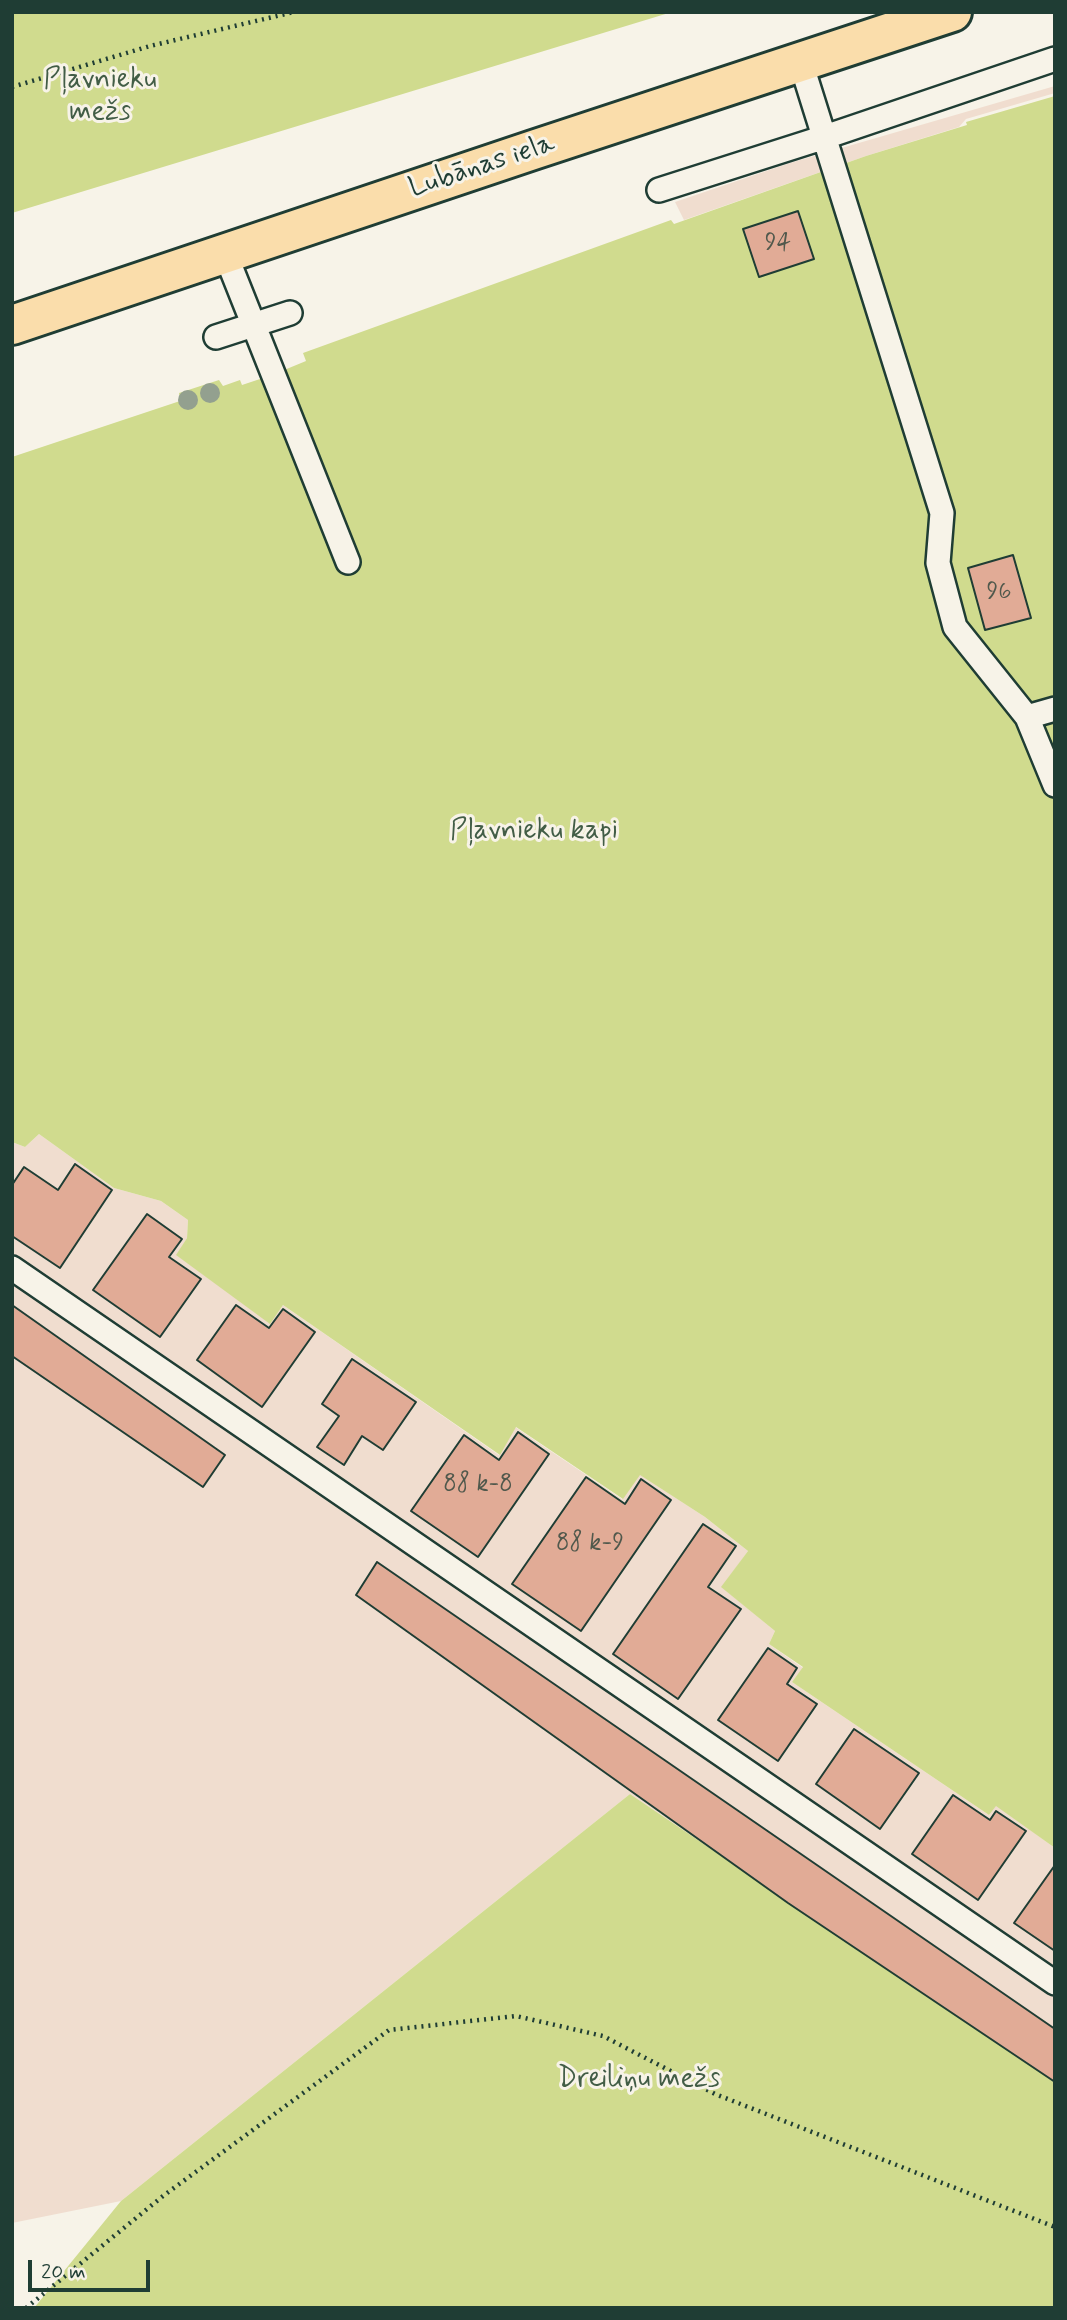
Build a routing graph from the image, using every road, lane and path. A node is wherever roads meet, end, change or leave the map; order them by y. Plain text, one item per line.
1 (293, 12) edge
2 (952, 12) edge
3 (1055, 59) edge
4 (802, 63) junction
5 (12, 87) edge
6 (825, 137) junction
7 (659, 190) dead end
8 (225, 253) junction
9 (290, 313) dead end
10 (252, 324) junction
11 (12, 325) edge
12 (216, 337) dead end
13 (348, 562) dead end
14 (1055, 709) edge
15 (1027, 717) junction
16 (1055, 785) edge
17 (12, 1268) edge
18 (1055, 1983) edge
19 (1055, 2227) edge
20 (26, 2308) edge

1 - 5 path
2 - 4 main road, Lubānas iela
3 - 6 lane
4 - 6 lane
4 - 8 main road, Lubānas iela
6 - 7 lane
6 - 15 lane
8 - 10 lane
8 - 11 main road, Lubānas iela
9 - 10 lane
10 - 12 lane
10 - 13 lane
14 - 15 lane
15 - 16 lane
17 - 18 lane
19 - 20 path

